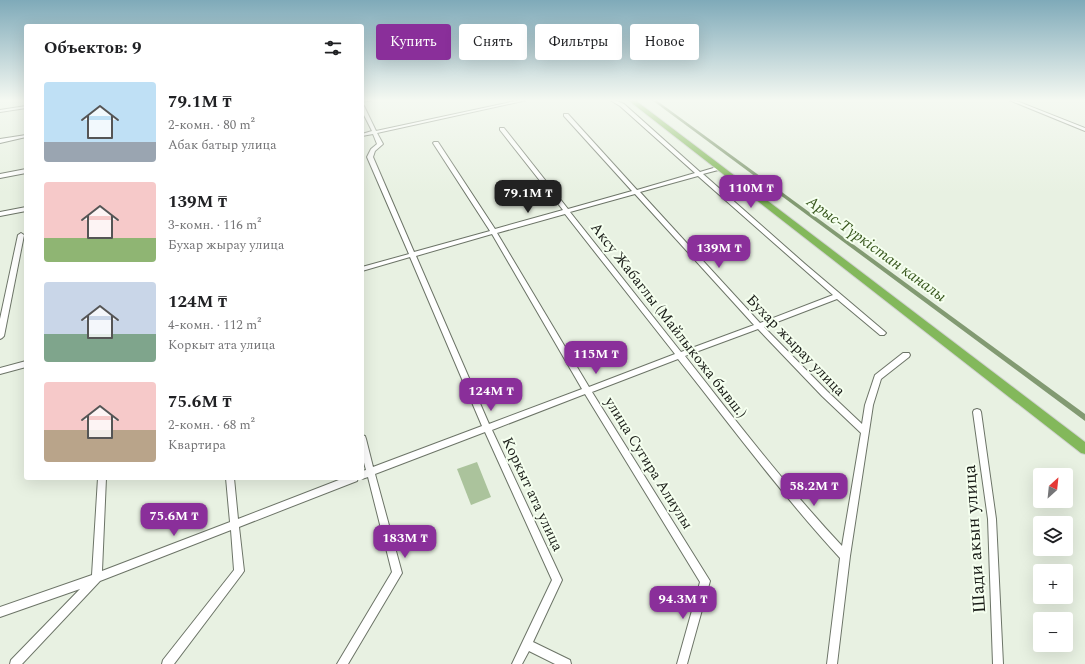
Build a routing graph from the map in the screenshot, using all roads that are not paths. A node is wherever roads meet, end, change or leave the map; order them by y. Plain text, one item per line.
1 (380, 131) edge
2 (504, 131) edge
3 (581, 131) edge
4 (651, 131) edge
5 (672, 131) edge
6 (677, 131) edge
7 (375, 132) junction
8 (364, 135) edge
9 (24, 136) edge
10 (0, 141) edge
11 (436, 143) dead end
12 (720, 168) junction
13 (24, 171) edge
14 (699, 174) junction
15 (0, 176) edge
16 (637, 192) junction
17 (24, 209) edge
18 (568, 212) junction
19 (0, 214) edge
20 (494, 232) junction
21 (21, 235) dead end
22 (412, 256) junction
23 (364, 268) edge
24 (838, 296) junction
25 (758, 325) junction
26 (882, 333) dead end
27 (0, 336) edge
28 (679, 355) junction
29 (906, 355) dead end
30 (24, 365) edge
31 (0, 371) edge
32 (586, 389) junction
33 (977, 412) dead end
34 (487, 428) junction
35 (864, 431) junction
36 (1085, 442) edge
37 (364, 445) edge
38 (1085, 449) edge
39 (372, 471) junction
40 (364, 474) edge
41 (102, 480) edge
42 (230, 480) edge
43 (349, 480) edge
44 (235, 525) junction
45 (844, 556) junction
46 (97, 578) junction
47 (0, 612) edge
48 (526, 644) junction
49 (15, 664) edge
50 (167, 664) edge
51 (342, 664) edge
52 (517, 664) edge
53 (566, 664) edge
54 (682, 664) edge
55 (832, 664) edge
56 (998, 664) edge

1 - 7 street
2 - 18 street, Аксу Жабаглы (Майлыкожа бывш.)
3 - 16 street, Бухар жырау улица
4 - 14 street
5 - 12 highway
6 - 36 highway
7 - 8 street
7 - 22 street, Коркыт ата улица
9 - 10 street
11 - 20 street, улица Сугира Алиулы
12 - 14 street
12 - 38 highway
13 - 15 street
14 - 16 street
14 - 24 street
16 - 18 street
16 - 25 street, Бухар жырау улица
17 - 19 street
18 - 20 street
18 - 28 street, Аксу Жабаглы (Майлыкожа бывш.)
20 - 22 street
20 - 32 street, улица Сугира Алиулы
21 - 27 street
22 - 23 street
22 - 34 street, Коркыт ата улица
24 - 25 street
24 - 26 street
25 - 28 street
25 - 35 street, Бухар жырау улица
28 - 32 street
28 - 45 street, Аксу Жабаглы (Майлыкожа бывш.)
29 - 35 street
30 - 31 street
32 - 34 street
32 - 54 street, улица Сугира Алиулы
33 - 56 street, Шади акын улица
34 - 39 street
34 - 48 street, Коркыт ата улица
35 - 45 street
37 - 39 street
39 - 40 street
39 - 51 street
41 - 46 street
42 - 44 street
43 - 44 street
44 - 46 street
44 - 50 street
45 - 55 street
46 - 47 street
46 - 49 street
48 - 52 street, Коркыт ата улица
48 - 53 street

